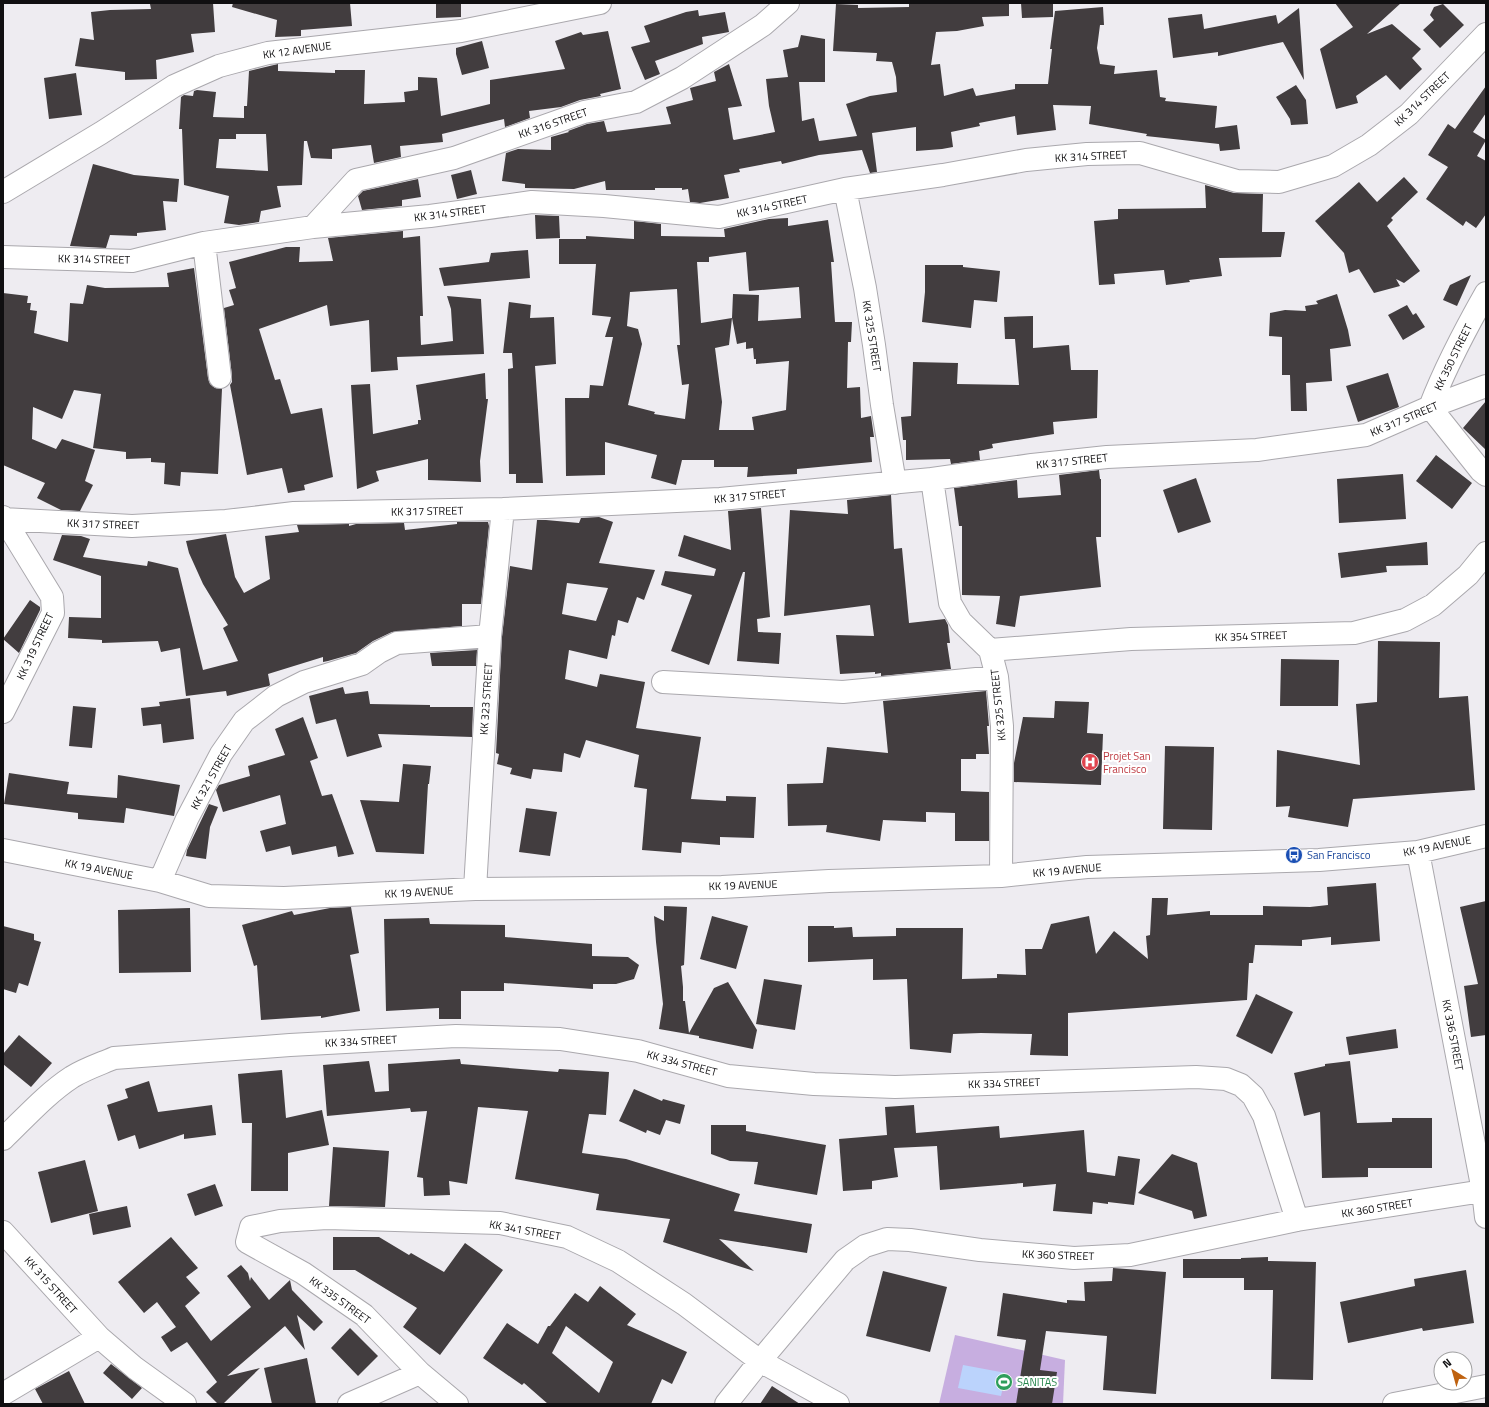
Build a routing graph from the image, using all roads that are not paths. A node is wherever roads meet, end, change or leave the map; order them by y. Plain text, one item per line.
1 (788, 3) edge
2 (594, 4) edge
3 (1486, 34) edge
4 (845, 189) junction
5 (3, 192) edge
6 (313, 227) junction
7 (204, 243) junction
8 (3, 257) edge
9 (1486, 293) edge
10 (220, 377) dead end
11 (1486, 386) edge
12 (1430, 407) junction
13 (1486, 475) edge
14 (932, 479) junction
15 (895, 483) junction
16 (503, 509) junction
17 (3, 518) edge
18 (1486, 553) edge
19 (490, 636) junction
20 (990, 650) junction
21 (997, 677) junction
22 (663, 682) dead end
23 (3, 712) edge
24 (1486, 836) edge
25 (3, 850) edge
26 (1418, 852) junction
27 (1001, 876) junction
28 (160, 881) junction
29 (475, 889) junction
30 (3, 1139) edge
31 (1483, 1191) junction
32 (1486, 1218) edge
33 (1297, 1220) junction
34 (3, 1232) edge
35 (247, 1242) joint
36 (99, 1337) junction
37 (760, 1361) junction
38 (420, 1373) junction
39 (1486, 1386) edge
40 (3, 1394) edge
41 (185, 1404) edge
42 (349, 1404) edge
43 (457, 1404) edge
44 (726, 1404) edge
45 (838, 1404) edge
46 (1394, 1404) edge

1 - 6 street, KK 316 STREET
2 - 5 street, KK 12 AVENUE
3 - 4 street, KK 314 STREET
4 - 6 street, KK 314 STREET
4 - 15 street, KK 325 STREET
6 - 7 street, KK 314 STREET
7 - 8 street, KK 314 STREET
7 - 10 street
9 - 12 street, KK 350 STREET
11 - 12 street, KK 317 STREET
12 - 13 street
12 - 14 street, KK 317 STREET
14 - 15 street, KK 317 STREET
14 - 20 street
15 - 16 street, KK 317 STREET
16 - 17 street, KK 317 STREET
16 - 19 street, KK 323 STREET
17 - 23 street, KK 319 STREET
18 - 20 street, KK 354 STREET
19 - 28 street, KK 321 STREET
19 - 29 street, KK 323 STREET
20 - 21 street, KK 325 STREET
21 - 22 street
21 - 27 street, KK 325 STREET
24 - 26 street, KK 19 AVENUE
25 - 28 street, KK 19 AVENUE
26 - 27 street, KK 19 AVENUE
26 - 31 street, KK 336 STREET
27 - 29 street, KK 19 AVENUE
28 - 29 street, KK 19 AVENUE
30 - 33 street, KK 334 STREET
31 - 32 street, KK 336 STREET
31 - 33 street, KK 360 STREET
33 - 37 street, KK 360 STREET
34 - 36 street, KK 315 STREET
35 - 37 street, KK 341 STREET
35 - 38 street, KK 335 STREET
36 - 40 street
36 - 41 street, KK 315 STREET
37 - 44 street, KK 360 STREET
37 - 45 street, KK 341 STREET
38 - 42 street
38 - 43 street, KK 335 STREET
39 - 46 street

